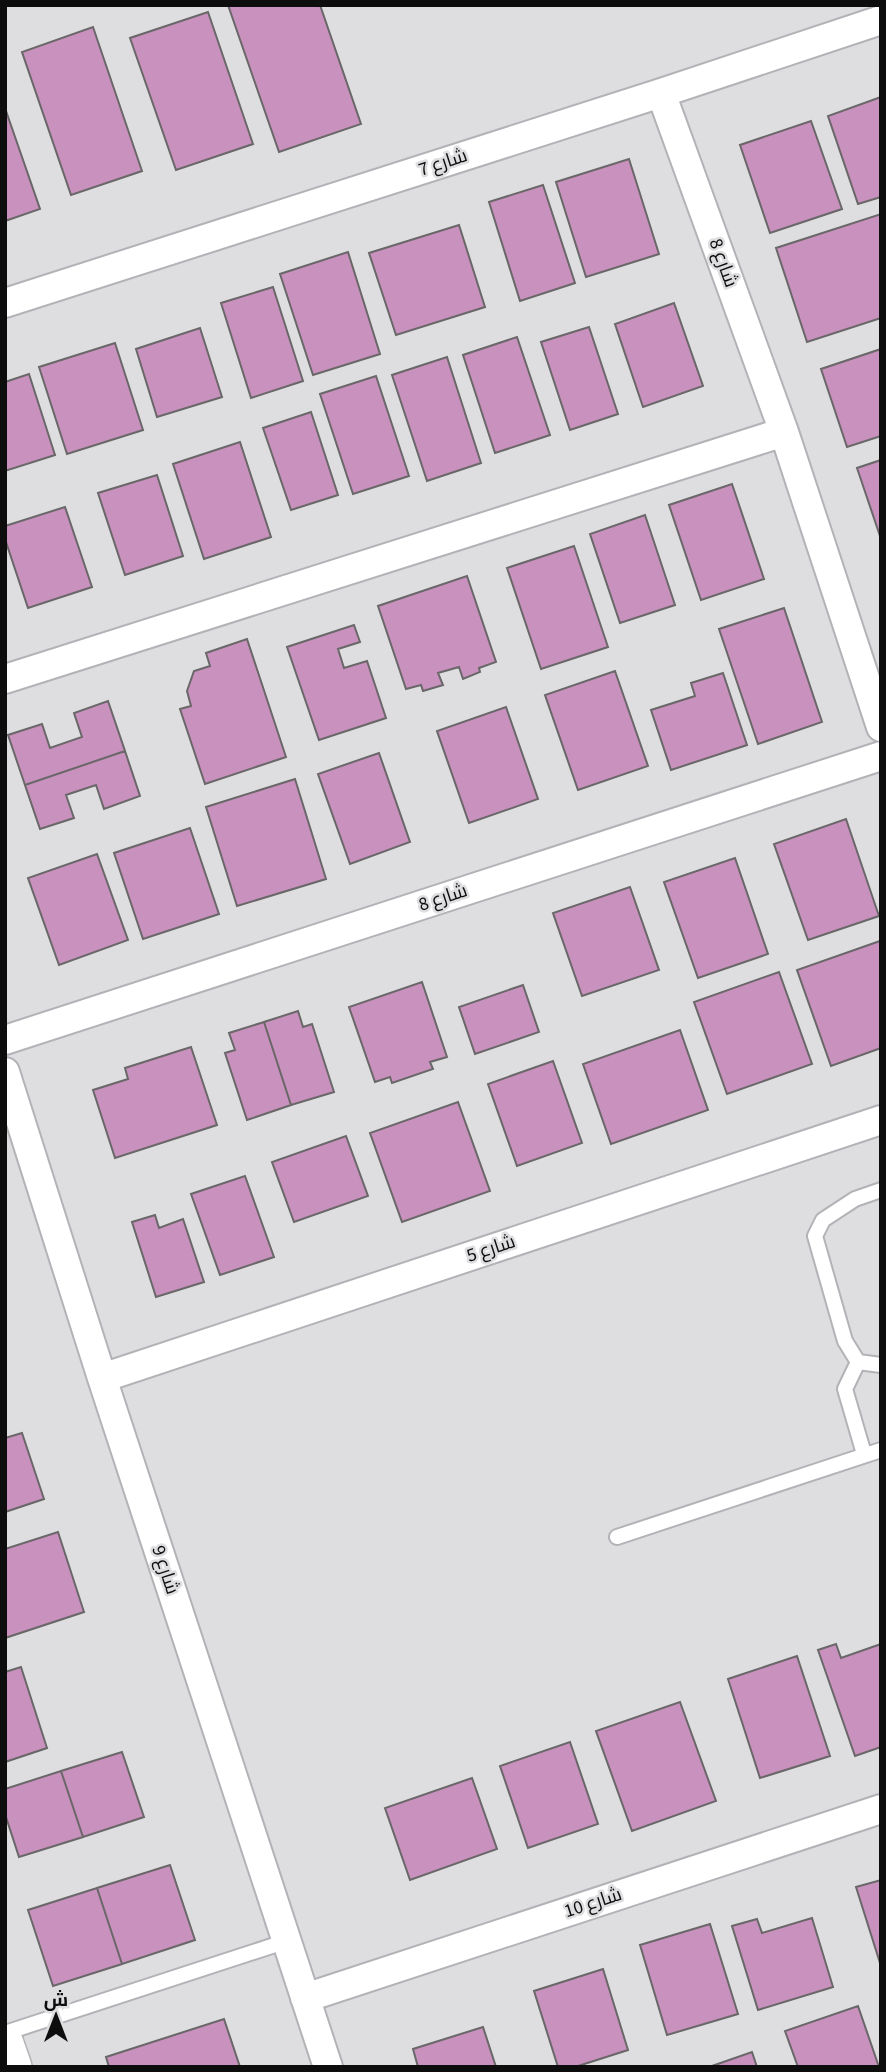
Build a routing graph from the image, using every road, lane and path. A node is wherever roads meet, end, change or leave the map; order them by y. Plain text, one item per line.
1 (881, 20) edge
2 (662, 93) junction
3 (5, 303) edge
4 (784, 432) junction
5 (5, 679) edge
6 (881, 727) edge
7 (881, 756) edge
8 (5, 1040) edge
9 (5, 1072) edge
10 (881, 1120) edge
11 (881, 1190) edge
12 (858, 1362) junction
13 (881, 1364) edge
14 (102, 1378) junction
15 (881, 1450) edge
16 (864, 1454) junction
17 (617, 1538) dead end
18 (881, 1809) edge
19 (287, 1941) junction
20 (305, 1998) junction
21 (5, 2033) edge
22 (5, 2044) edge
23 (13, 2067) edge
24 (328, 2067) edge

1 - 2 street, شارع 7
2 - 3 street, شارع 7
2 - 4 street, شارع 8
4 - 5 street
4 - 6 street, شارع 8
7 - 8 street, شارع 8
9 - 14 street, شارع 9
10 - 14 street, شارع 5
11 - 12 lane
12 - 13 lane
12 - 16 lane
14 - 19 street, شارع 9
15 - 16 lane
16 - 17 lane
18 - 20 street, شارع 10
19 - 20 street, شارع 9
19 - 21 lane
20 - 24 street, شارع 9
22 - 23 street

